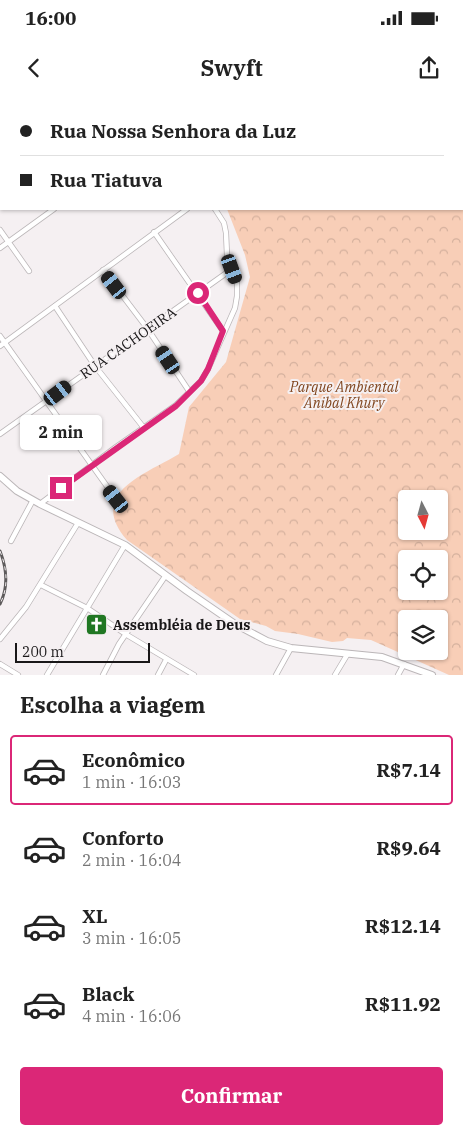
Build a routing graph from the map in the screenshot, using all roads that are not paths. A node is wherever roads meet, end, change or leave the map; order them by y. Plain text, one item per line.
1 (53, 210) edge
2 (186, 210) edge
3 (215, 210) edge
4 (0, 230) edge
5 (154, 232) junction
6 (9, 242) junction
7 (0, 248) edge
8 (232, 269) junction
9 (103, 270) junction
10 (29, 271) dead end
11 (198, 293) junction
12 (55, 306) junction
13 (147, 328) junction
14 (223, 331) junction
15 (0, 336) edge
16 (2, 344) edge
17 (95, 366) junction
18 (189, 391) junction
19 (46, 402) junction
20 (144, 428) junction
21 (0, 434) edge
22 (90, 466) junction
23 (0, 476) edge
24 (116, 499) dead end
25 (33, 500) junction
26 (40, 504) junction
27 (78, 523) junction
28 (11, 541) dead end
29 (126, 545) junction
30 (167, 574) junction
31 (41, 585) junction
32 (87, 608) junction
33 (126, 635) junction
34 (0, 639) edge
35 (291, 648) junction
36 (347, 655) junction
37 (166, 660) junction
38 (0, 664) edge
39 (404, 664) junction
40 (18, 675) edge
41 (47, 675) edge
42 (103, 675) edge
43 (158, 675) edge
44 (194, 675) edge
45 (276, 675) edge
46 (336, 675) edge
47 (398, 675) edge
48 (432, 675) edge

1 - 6 street
2 - 5 street
3 - 8 street
4 - 6 street
5 - 9 street
5 - 11 street
6 - 7 street
6 - 10 street
8 - 11 street, RUA CACHOEIRA
8 - 14 street
9 - 12 street
9 - 13 street
11 - 13 street, RUA CACHOEIRA
11 - 14 street
12 - 16 street
12 - 17 street
13 - 17 street, RUA CACHOEIRA
13 - 18 street
14 - 18 street
15 - 16 street
16 - 19 street
17 - 19 street, RUA CACHOEIRA
17 - 20 street
18 - 20 street
19 - 21 street, RUA CACHOEIRA
19 - 22 street
20 - 22 street
22 - 24 street
22 - 26 street
23 - 25 main road
25 - 26 main road
25 - 28 street
26 - 27 main road
27 - 29 main road
27 - 31 street
29 - 30 main road
29 - 32 street
30 - 33 street
30 - 35 main road
31 - 32 street
31 - 34 street
32 - 33 street
32 - 41 street
33 - 37 street
33 - 42 street
35 - 36 main road
35 - 45 street
36 - 39 main road
36 - 46 street
37 - 43 street
37 - 44 street
38 - 40 street
39 - 47 street
39 - 48 main road

